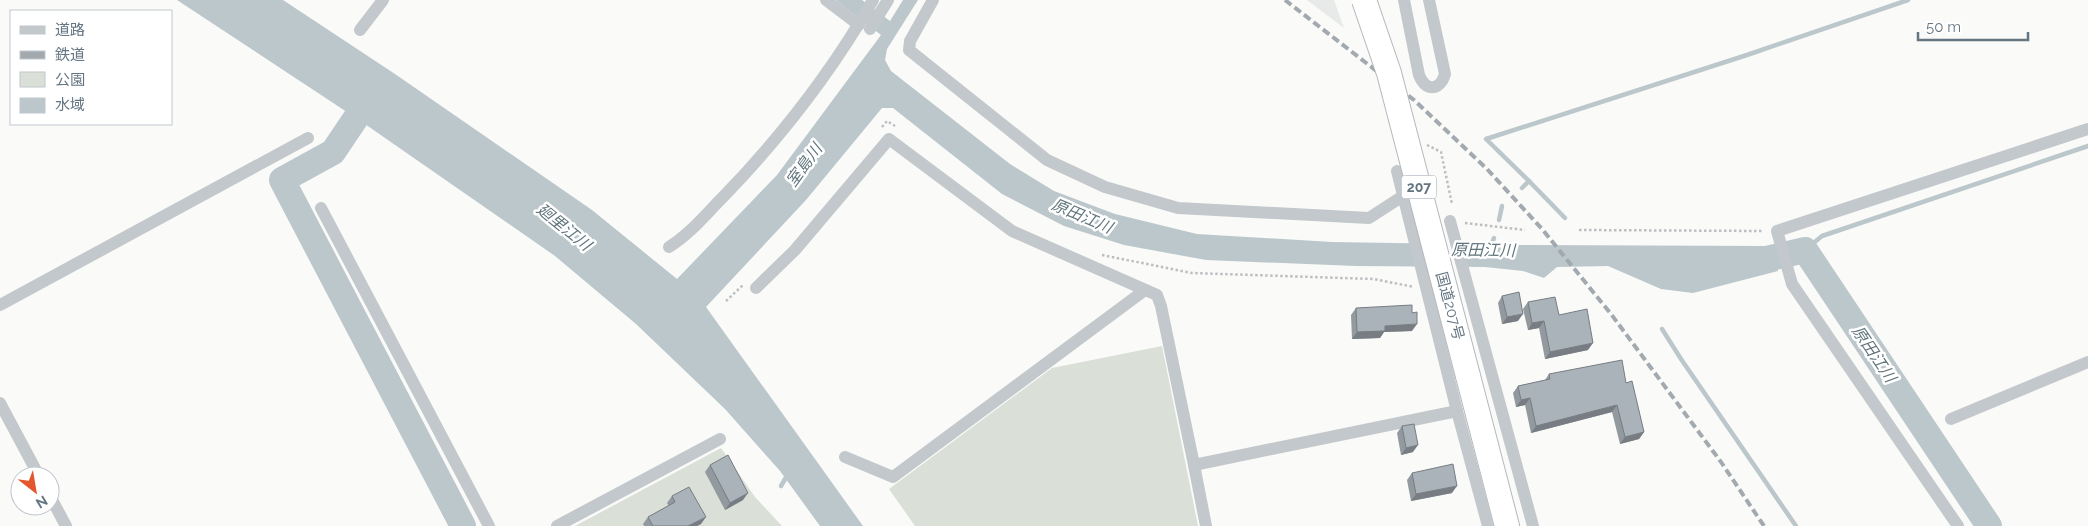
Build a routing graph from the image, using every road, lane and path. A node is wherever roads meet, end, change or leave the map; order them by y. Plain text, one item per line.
1 (383, 0) edge
2 (826, 0) edge
3 (933, 0) edge
4 (1364, 0) edge
5 (1404, 0) edge
6 (1429, 0) edge
7 (879, 3) edge
8 (864, 27) junction
9 (360, 30) dead end
10 (2088, 129) edge
11 (308, 138) dead end
12 (1422, 143) dead end
13 (1397, 171) dead end
14 (1404, 196) junction
15 (1452, 204) dead end
16 (321, 208) dead end
17 (1450, 221) joint
18 (1525, 230) dead end
19 (1579, 230) dead end
20 (1778, 235) junction
21 (669, 248) dead end
22 (756, 288) dead end
23 (1145, 290) junction
24 (0, 305) edge
25 (2088, 362) edge
26 (0, 403) edge
27 (1457, 410) junction
28 (1951, 419) dead end
29 (720, 439) dead end
30 (845, 458) dead end
31 (1194, 465) junction
32 (34, 466) edge
33 (60, 515) edge
34 (66, 526) edge
35 (489, 526) edge
36 (557, 526) edge
37 (1206, 526) edge
38 (1488, 526) edge
39 (1506, 526) edge
40 (1533, 526) edge
41 (1958, 526) edge

1 - 9 street
2 - 8 street
3 - 14 street
4 - 39 highway, 国道207号 / 207, bridge
5 - 6 street
7 - 8 street
8 - 21 street
10 - 20 street
11 - 24 street
12 - 15 path
13 - 14 street
14 - 27 street
16 - 35 street
17 - 18 path
17 - 40 street
19 - 20 path
20 - 41 street
22 - 23 street
23 - 30 street
23 - 31 street
25 - 28 street
26 - 32 street
27 - 31 street
27 - 38 street
29 - 36 street
31 - 37 street
33 - 34 street

